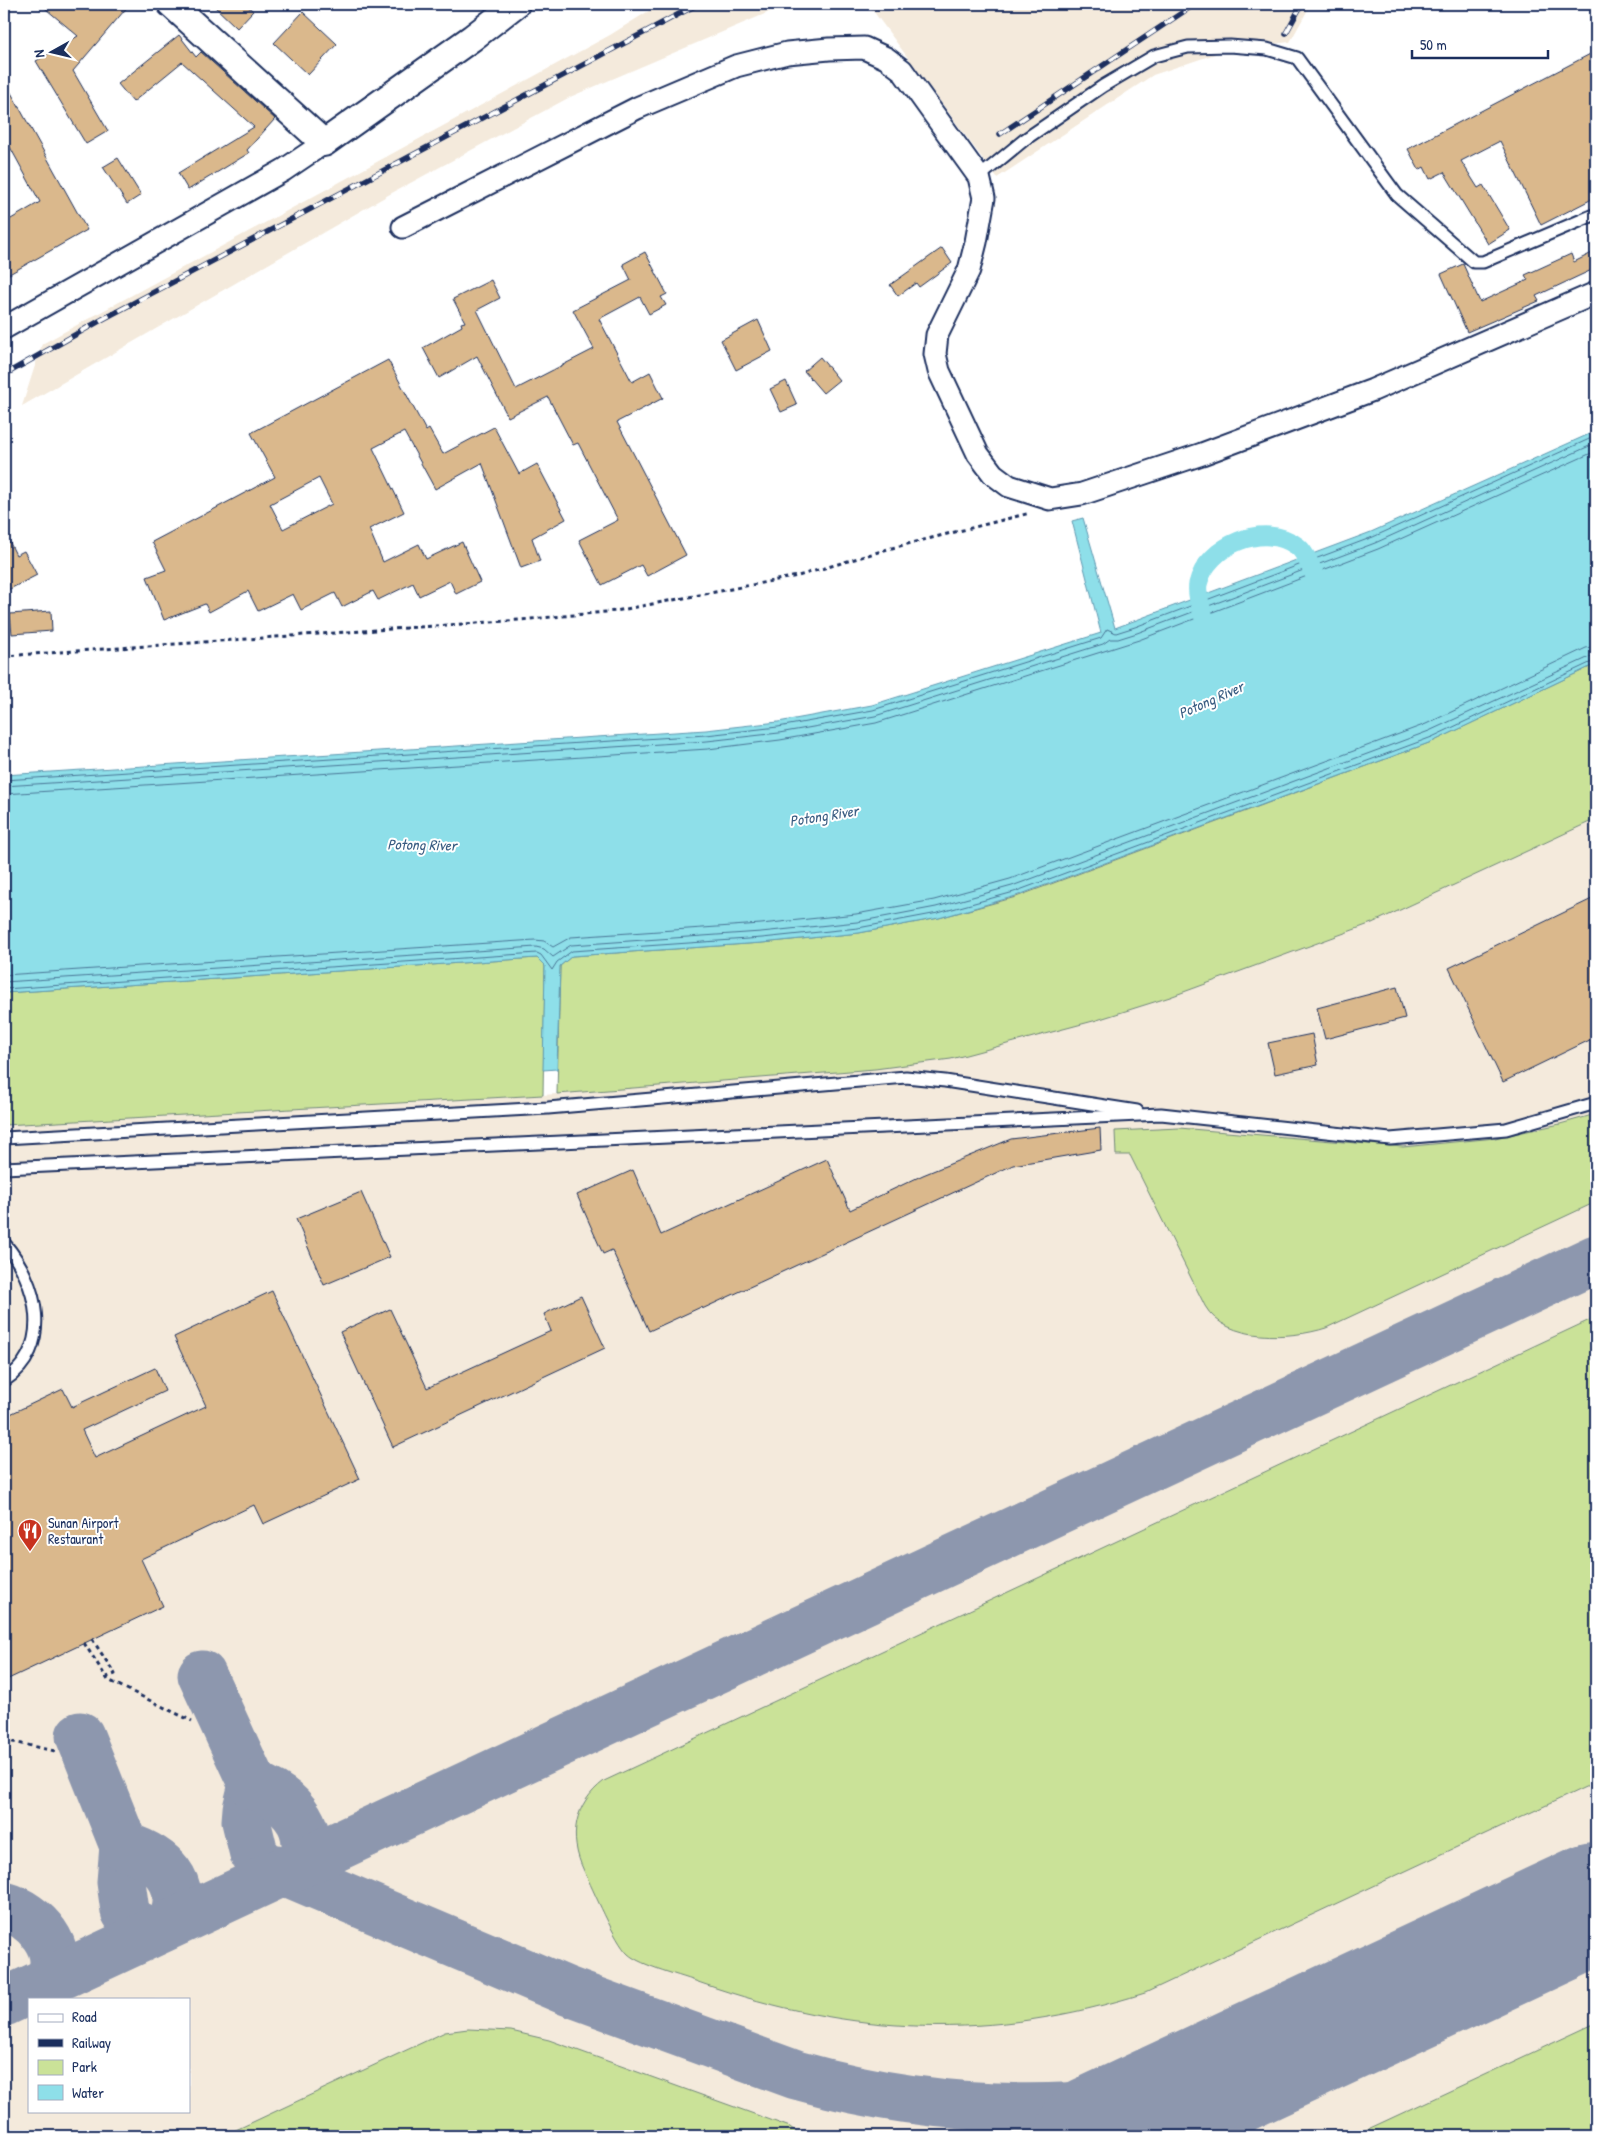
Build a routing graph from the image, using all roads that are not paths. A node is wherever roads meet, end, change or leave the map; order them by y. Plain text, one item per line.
1 (171, 4) edge
2 (516, 4) edge
3 (324, 143) junction
4 (979, 177) junction
5 (1596, 214) edge
6 (403, 227) dead end
7 (1596, 293) edge
8 (4, 328) edge
9 (1596, 1103) edge
10 (1161, 1114) junction
11 (4, 1138) edge
12 (4, 1168) edge
13 (6, 1245) edge
14 (4, 1381) edge

1 - 3 street
2 - 3 street
3 - 8 street
4 - 5 lane
4 - 6 street
4 - 7 street
9 - 10 lane
10 - 11 lane
10 - 12 lane
13 - 14 lane

